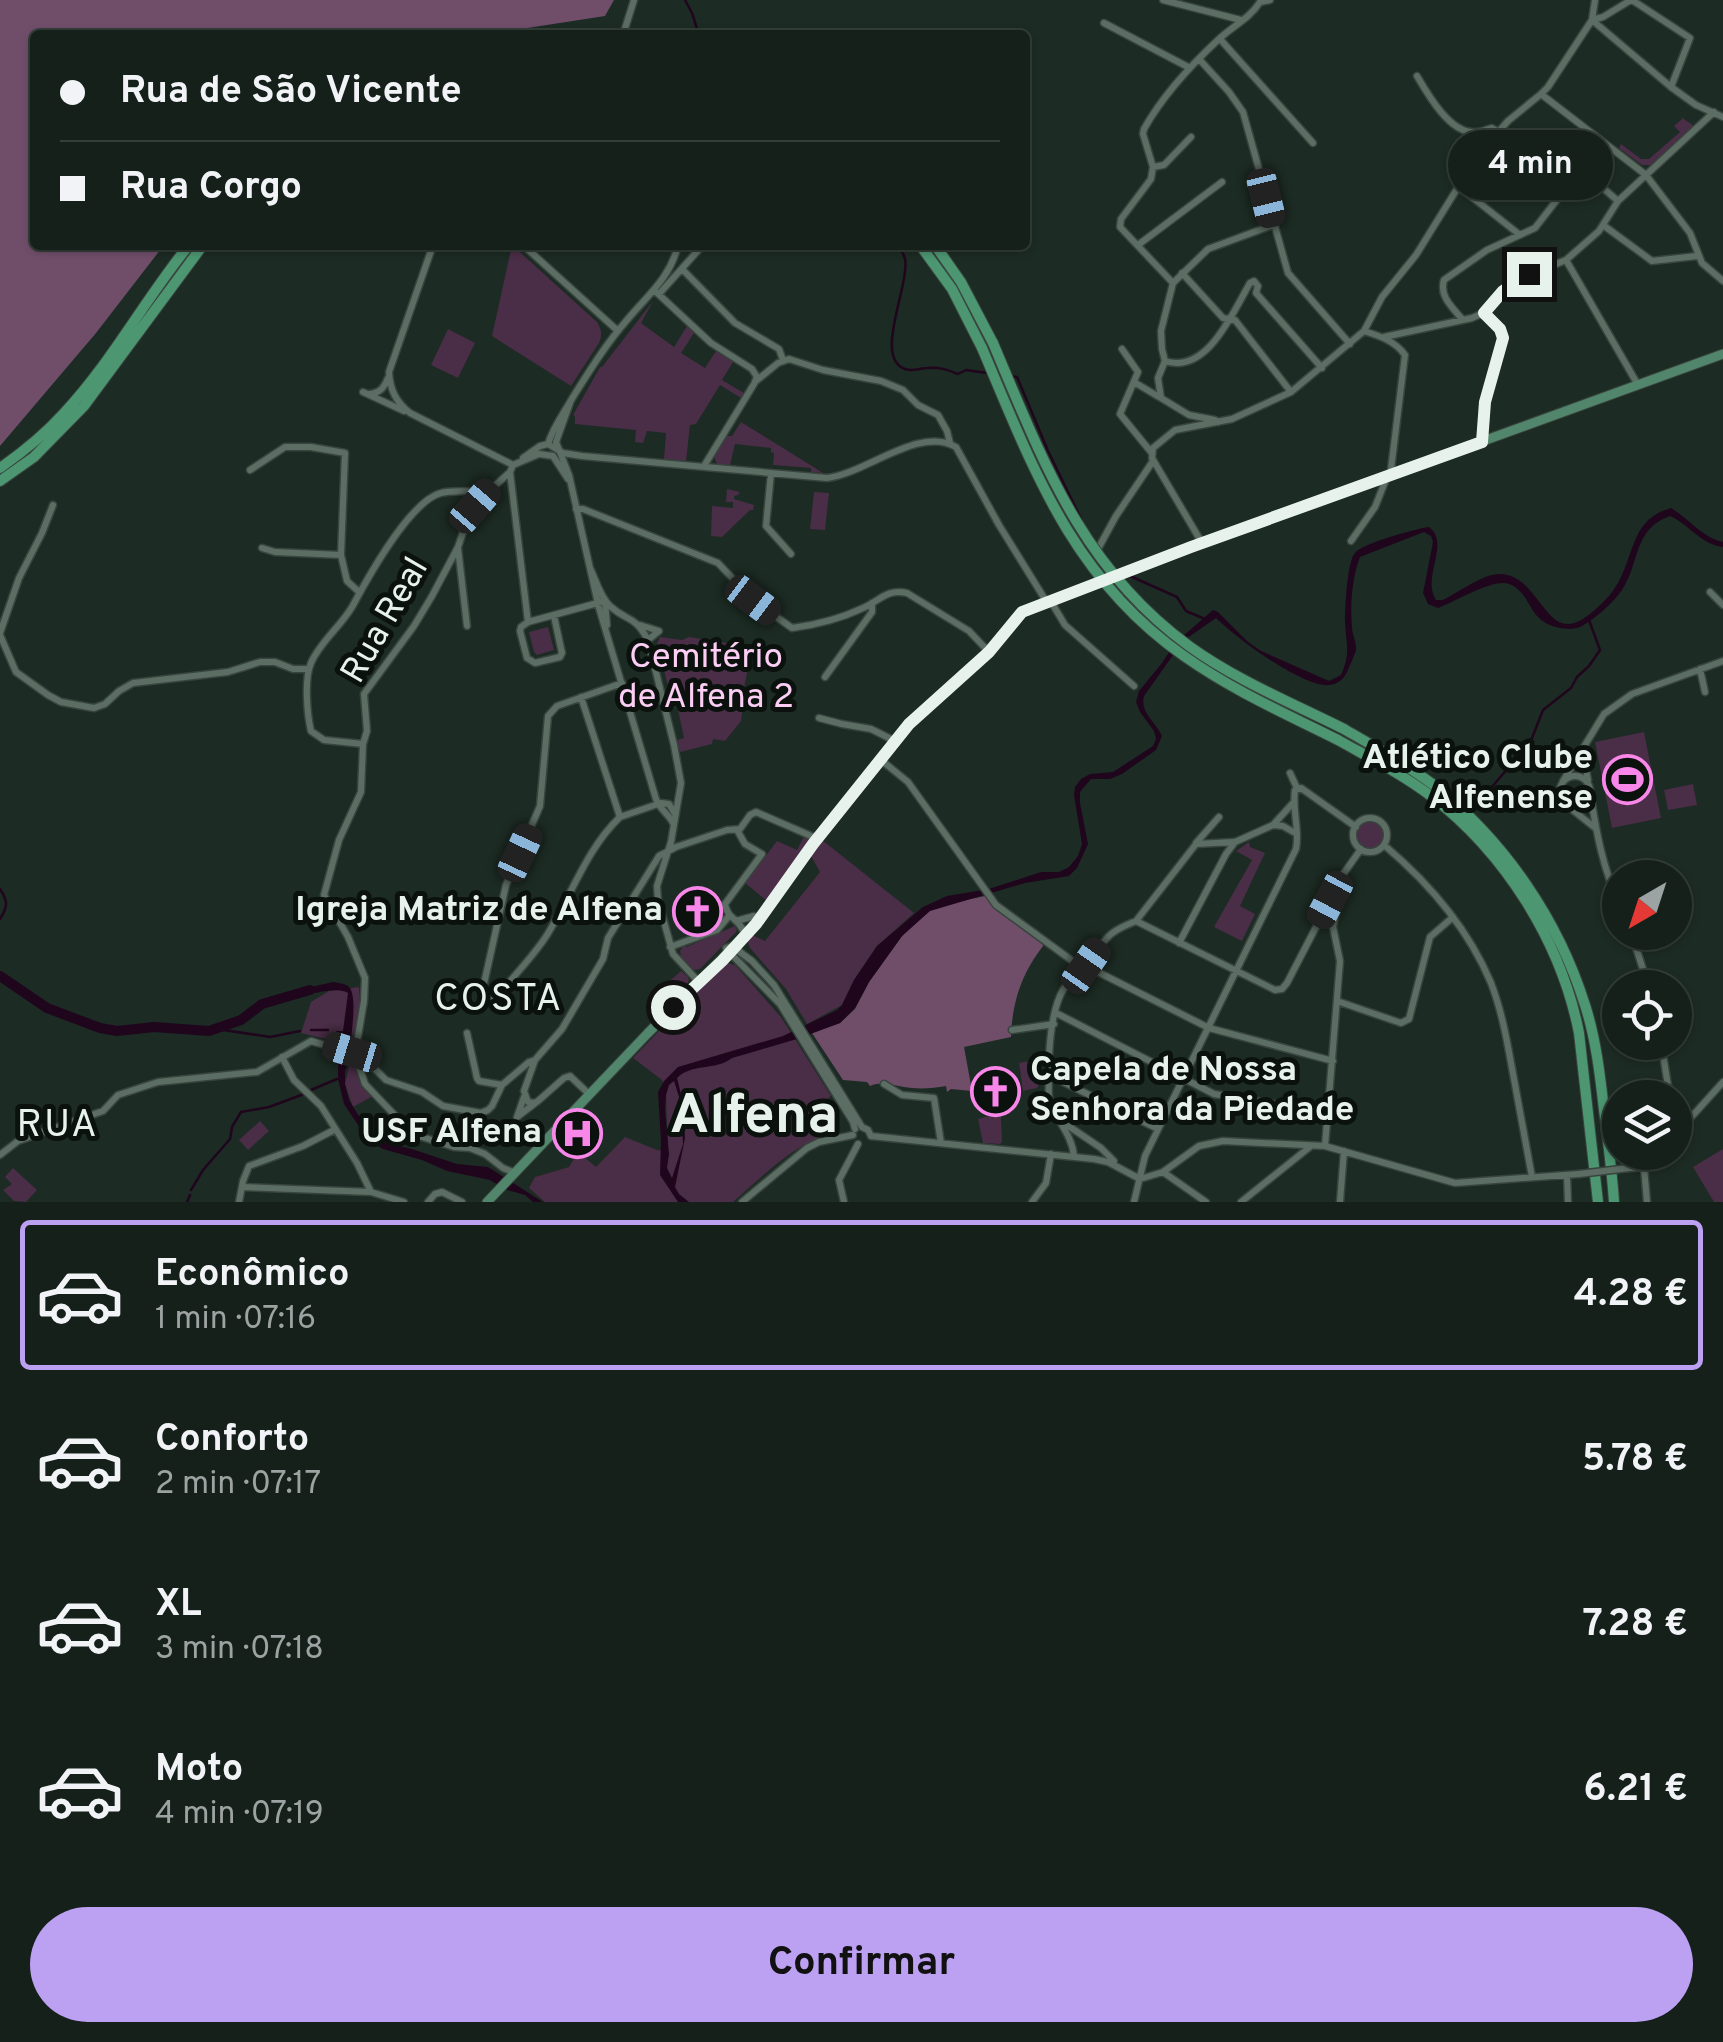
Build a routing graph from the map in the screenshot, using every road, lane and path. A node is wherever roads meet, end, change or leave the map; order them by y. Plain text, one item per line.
1 (634, 0) edge
2 (1163, 0) edge
3 (1270, 0) edge
4 (1595, 0) edge
5 (1631, 0) edge
6 (1259, 1) edge
7 (1592, 20) junction
8 (1242, 21) junction
9 (1104, 23) dead end
10 (626, 30) edge
11 (1220, 39) junction
12 (1199, 58) junction
13 (1188, 67) junction
14 (1417, 76) dead end
15 (1672, 87) junction
16 (1542, 94) junction
17 (1714, 112) junction
18 (1723, 117) edge
19 (1497, 132) junction
20 (1191, 137) dead end
21 (1314, 143) dead end
22 (1154, 167) junction
23 (1646, 175) junction
24 (1222, 182) dead end
25 (1458, 186) junction
26 (1618, 201) junction
27 (1273, 224) junction
28 (1603, 225) junction
29 (1520, 235) junction
30 (1138, 246) junction
31 (185, 250) edge
32 (199, 250) edge
33 (430, 250) edge
34 (529, 250) edge
35 (677, 250) edge
36 (699, 250) edge
37 (924, 250) edge
38 (939, 250) edge
39 (1697, 256) junction
40 (1566, 260) junction
41 (683, 270) junction
42 (1182, 273) junction
43 (1723, 281) edge
44 (1173, 283) junction
45 (656, 292) junction
46 (1484, 313) junction
47 (1229, 319) junction
48 (1462, 320) junction
49 (618, 330) junction
50 (1364, 331) junction
51 (1384, 337) junction
52 (1350, 344) junction
53 (1122, 349) dead end
54 (1723, 354) edge
55 (783, 360) junction
56 (1165, 361) junction
57 (1322, 368) junction
58 (389, 372) junction
59 (1158, 378) junction
60 (756, 381) junction
61 (1138, 384) junction
62 (1638, 385) junction
63 (1291, 392) junction
64 (1160, 398) junction
65 (410, 413) junction
66 (1218, 422) junction
67 (1482, 442) junction
68 (548, 443) junction
69 (950, 443) junction
70 (1152, 456) junction
71 (562, 459) junction
72 (515, 466) junction
73 (704, 466) junction
74 (0, 468) edge
75 (250, 470) dead end
76 (771, 474) junction
77 (1388, 476) junction
78 (0, 482) edge
79 (488, 490) junction
80 (52, 505) dead end
81 (576, 509) junction
82 (1351, 541) dead end
83 (1202, 543) junction
84 (458, 547) junction
85 (262, 548) dead end
86 (1099, 548) dead end
87 (791, 554) dead end
88 (340, 555) junction
89 (358, 591) junction
90 (1710, 592) dead end
91 (1048, 601) junction
92 (601, 602) junction
93 (872, 603) junction
94 (1723, 606) edge
95 (621, 613) junction
96 (554, 616) junction
97 (528, 622) junction
98 (606, 623) junction
99 (640, 625) junction
100 (466, 626) dead end
101 (0, 634) edge
102 (648, 640) junction
103 (989, 652) junction
104 (1723, 661) edge
105 (309, 669) junction
106 (1700, 669) junction
107 (825, 677) dead end
108 (622, 683) junction
109 (1134, 686) dead end
110 (1705, 692) dead end
111 (581, 697) junction
112 (819, 718) dead end
113 (1341, 735) junction
114 (895, 741) junction
115 (363, 744) junction
116 (1582, 749) junction
117 (881, 760) junction
118 (1290, 773) dead end
119 (1563, 781) junction
120 (1297, 788) junction
121 (1590, 789) junction
122 (1294, 802) junction
123 (1565, 804) junction
124 (668, 809) junction
125 (620, 817) junction
126 (1219, 817) dead end
127 (1273, 825) junction
128 (1356, 827) junction
129 (1595, 828) junction
130 (737, 830) junction
131 (1296, 834) junction
132 (818, 838) junction
133 (1235, 842) junction
134 (1196, 844) junction
135 (1384, 845) junction
136 (1361, 849) junction
137 (668, 850) junction
138 (1603, 860) edge
139 (1344, 873) junction
140 (1453, 917) junction
141 (1136, 921) junction
142 (1316, 926) junction
143 (1333, 928) junction
144 (737, 936) junction
145 (1179, 943) junction
146 (670, 948) junction
147 (752, 961) junction
148 (1084, 967) junction
149 (746, 969) junction
150 (1237, 972) junction
151 (698, 981) junction
152 (1337, 1002) junction
153 (1056, 1014) junction
154 (791, 1016) junction
155 (1054, 1024) junction
156 (1209, 1028) junction
157 (1012, 1030) dead end
158 (468, 1033) dead end
159 (353, 1053) junction
160 (282, 1057) junction
161 (536, 1060) junction
162 (1333, 1061) junction
163 (1049, 1074) junction
164 (1184, 1080) junction
165 (1723, 1082) edge
166 (884, 1084) dead end
167 (502, 1086) junction
168 (524, 1095) junction
169 (590, 1095) junction
170 (535, 1103) junction
171 (1328, 1113) junction
172 (1692, 1116) edge
173 (1062, 1123) junction
174 (1158, 1129) junction
175 (334, 1130) junction
176 (857, 1130) junction
177 (870, 1136) junction
178 (941, 1143) junction
179 (858, 1144) junction
180 (1312, 1146) junction
181 (1326, 1146) junction
182 (1344, 1151) junction
183 (1050, 1154) junction
184 (0, 1155) edge
185 (1074, 1156) junction
186 (1114, 1161) dead end
187 (1612, 1170) edge
188 (1644, 1170) edge
189 (1163, 1172) junction
190 (514, 1174) junction
191 (1567, 1175) junction
192 (1532, 1178) junction
193 (1140, 1179) junction
194 (242, 1187) junction
195 (371, 1192) junction
196 (491, 1198) edge
197 (379, 1199) edge
198 (238, 1202) edge
199 (404, 1202) edge
200 (428, 1202) edge
201 (462, 1202) edge
202 (742, 1202) edge
203 (844, 1202) edge
204 (1032, 1202) edge
205 (1134, 1202) edge
206 (1206, 1202) edge
207 (1241, 1202) edge
208 (1340, 1202) edge
209 (1568, 1202) edge
210 (1598, 1202) edge
211 (1616, 1202) edge
212 (1647, 1202) edge

1 - 10 street
2 - 8 street
3 - 6 street
4 - 7 street
5 - 7 street
5 - 15 street
6 - 8 street
7 - 15 street
7 - 16 street
8 - 11 street
9 - 13 street
11 - 12 street
11 - 21 street
12 - 13 street
12 - 27 street
13 - 22 street
14 - 19 street
15 - 17 street
16 - 19 street
16 - 23 street
17 - 18 street
17 - 23 street
19 - 25 street
20 - 22 street
22 - 30 street
23 - 26 street
23 - 39 street
24 - 30 street
25 - 29 street
25 - 50 street
26 - 28 street
26 - 29 street
27 - 42 street
27 - 52 street
28 - 39 street
28 - 40 street
29 - 48 street
30 - 44 street
31 - 74 highway
32 - 78 highway
33 - 58 street
34 - 49 street
35 - 45 street
36 - 41 street
37 - 113 highway, bridge
38 - 113 highway, bridge
39 - 43 street
40 - 46 street
40 - 62 street
41 - 45 street
41 - 55 street
42 - 44 street
42 - 47 street
44 - 56 street
45 - 49 street
45 - 60 street
46 - 48 street
46 - 67 street
47 - 56 street
47 - 57 street
47 - 63 street
48 - 51 street
49 - 68 street
50 - 51 street
50 - 52 street
51 - 77 street
52 - 57 street
53 - 61 street
54 - 62 main road
55 - 60 street
55 - 69 street
56 - 59 street
57 - 63 street
58 - 65 street
58 - 65 street
59 - 61 street
59 - 64 street
60 - 73 street
61 - 64 street
61 - 70 street
62 - 67 main road
63 - 66 street
64 - 66 street
65 - 72 street
66 - 70 street
67 - 77 main road
68 - 71 street
68 - 71 street
68 - 72 street, Rua Real
69 - 76 street
69 - 91 street
70 - 83 street
70 - 86 street
71 - 73 street
71 - 81 street
72 - 79 street, Rua Real
72 - 97 street
73 - 76 street
75 - 88 street
76 - 87 street
77 - 82 street
77 - 83 main road
79 - 84 street, Rua Real
79 - 89 street
80 - 101 street
81 - 92 street
81 - 93 street
83 - 91 main road
84 - 100 street
84 - 115 street, Rua Real
85 - 88 street
88 - 89 street
89 - 105 street
90 - 94 street
91 - 103 main road
91 - 109 street
92 - 95 street
92 - 96 street
92 - 98 street
93 - 103 street
93 - 107 street
95 - 98 street
95 - 99 street
96 - 97 street
96 - 97 street
98 - 108 street
99 - 102 street
99 - 102 street
101 - 105 street
102 - 124 street
103 - 114 main road
104 - 106 street
105 - 115 street
106 - 110 street
106 - 116 street
108 - 111 street
108 - 124 street
111 - 125 street
111 - 125 street
112 - 114 street
113 - 210 highway
113 - 211 highway
114 - 117 main road
115 - 159 street, Rua Real
116 - 119 street
116 - 121 street
117 - 132 main road
117 - 148 street
118 - 120 street
119 - 121 street
119 - 123 street
120 - 122 street
120 - 128 street
121 - 123 street
121 - 129 street
122 - 127 street
122 - 131 street
123 - 129 street
124 - 125 street
124 - 137 street
126 - 134 street
127 - 131 street
127 - 133 street
128 - 135 street
128 - 136 street
129 - 138 street
130 - 132 street
130 - 137 street
130 - 144 street
131 - 150 street
132 - 144 main road
133 - 134 street
133 - 145 street
134 - 141 street
135 - 136 street
135 - 140 street
136 - 139 street
137 - 146 street
137 - 161 street
139 - 142 street
139 - 143 street
140 - 152 street
140 - 192 street
141 - 145 street
141 - 148 street
142 - 143 street
142 - 150 street
143 - 152 street
144 - 146 street
144 - 147 street
144 - 149 street
144 - 151 main road
145 - 150 street
146 - 151 street
147 - 149 street
147 - 154 street
148 - 153 street
148 - 156 street
149 - 154 street
150 - 156 street
151 - 169 main road
152 - 162 street
153 - 155 street
153 - 164 street
154 - 176 street
155 - 157 street
155 - 163 street
156 - 162 street
156 - 164 street
158 - 167 street
159 - 160 street
159 - 167 street
159 - 190 street
160 - 175 street
160 - 184 street
161 - 167 street
161 - 168 street
162 - 171 street
163 - 173 street
163 - 174 street
164 - 171 street
164 - 174 street
165 - 172 street
166 - 178 street
168 - 170 street
168 - 170 street
169 - 170 street
169 - 190 main road
171 - 181 street
173 - 185 street
173 - 186 street
174 - 193 street
175 - 194 street
175 - 195 street
176 - 177 street
176 - 179 street
176 - 202 street
177 - 178 street
177 - 179 street
178 - 183 street
179 - 203 street
180 - 181 street
180 - 189 street
180 - 207 street
181 - 182 street
182 - 192 street
182 - 208 street
183 - 185 street
183 - 204 street
185 - 193 street
187 - 191 street, bridge
188 - 212 street
189 - 193 street
189 - 206 street
190 - 196 main road
191 - 192 street
191 - 209 street
193 - 205 street
194 - 195 street
194 - 198 street
195 - 197 street
197 - 199 street
200 - 201 street

